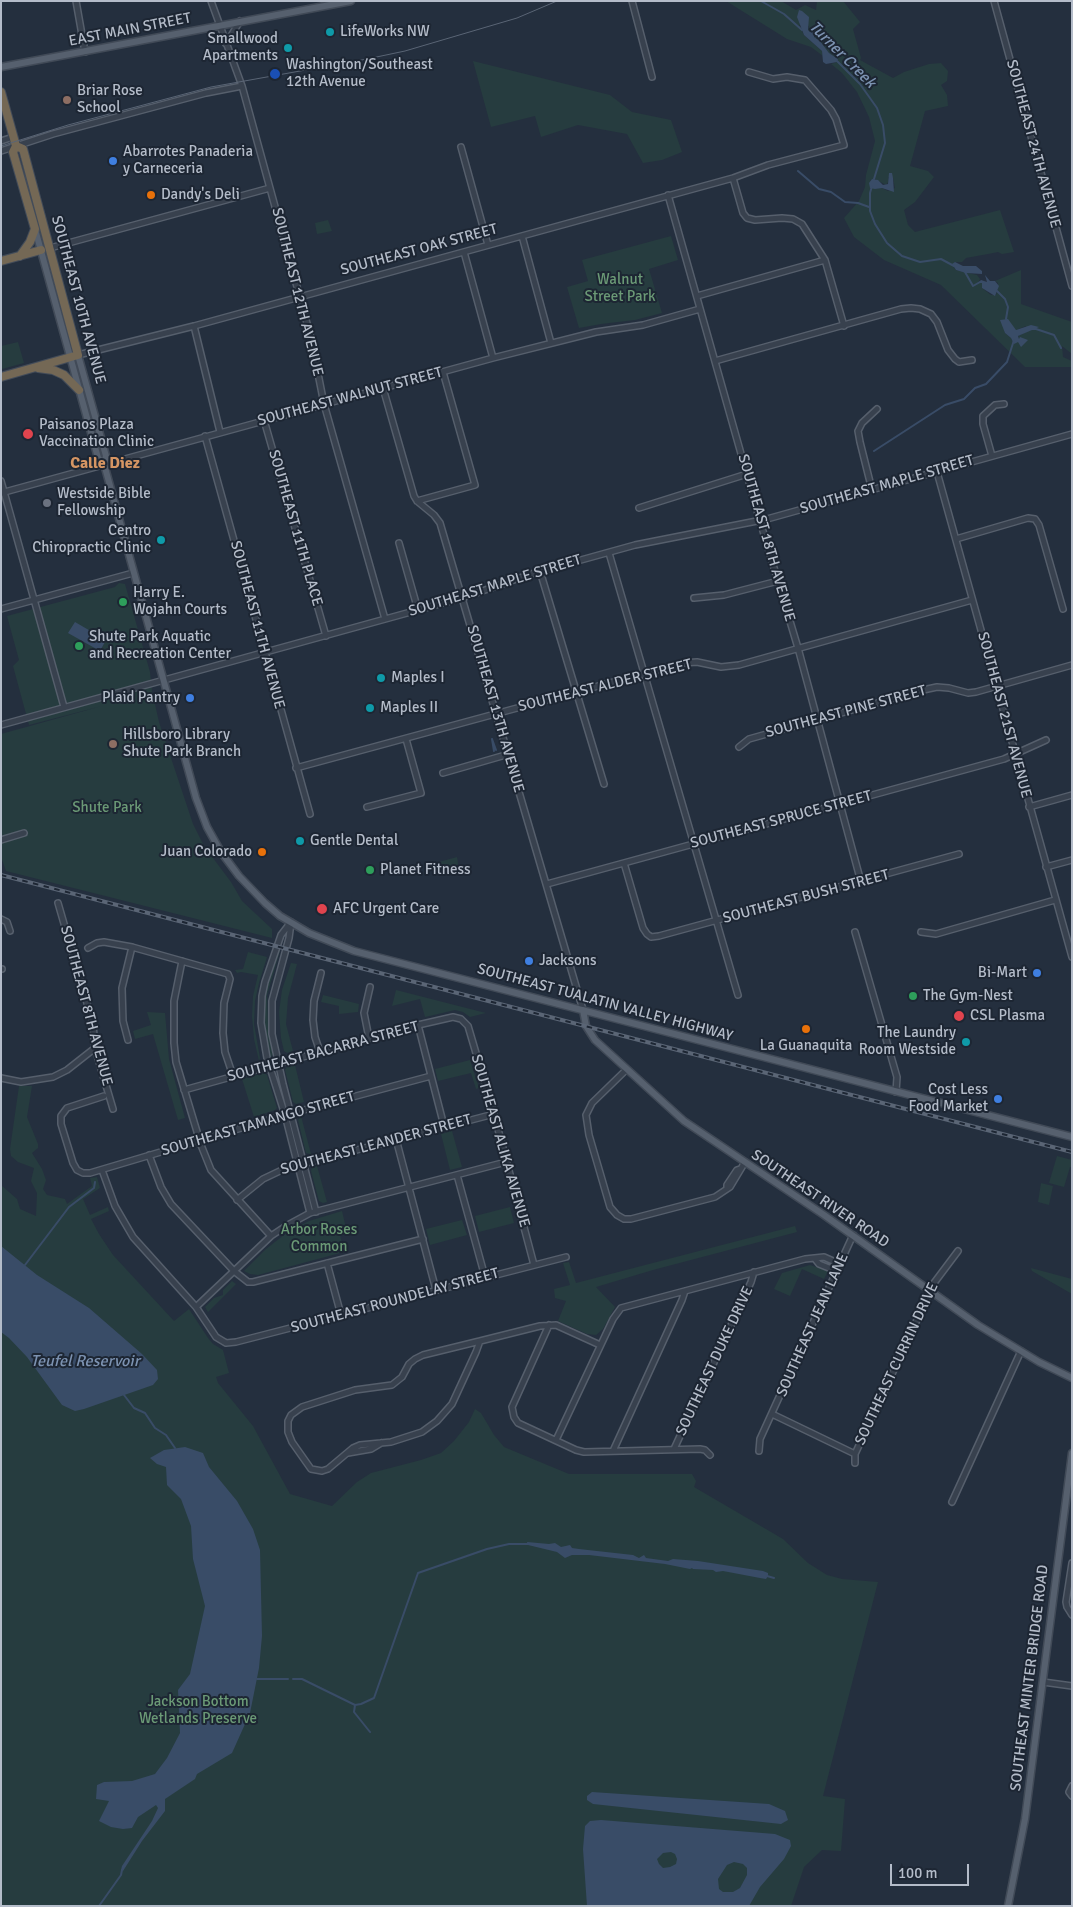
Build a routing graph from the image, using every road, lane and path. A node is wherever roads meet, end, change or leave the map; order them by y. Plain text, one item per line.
1 (76, 1) edge
2 (211, 1) edge
3 (351, 1) edge
4 (632, 1) edge
5 (994, 1) edge
6 (240, 21) junction
7 (219, 25) junction
8 (226, 44) junction
9 (85, 52) junction
10 (1, 66) edge
11 (749, 72) dead end
12 (652, 77) dead end
13 (242, 86) junction
14 (1, 92) edge
15 (13, 137) junction
16 (1, 140) edge
17 (16, 146) junction
18 (461, 147) dead end
19 (1, 151) edge
20 (733, 178) junction
21 (270, 188) junction
22 (668, 195) junction
23 (35, 229) junction
24 (522, 236) junction
25 (488, 245) junction
26 (50, 248) junction
27 (41, 250) junction
28 (464, 252) junction
29 (20, 256) junction
30 (825, 260) junction
31 (1, 261) edge
32 (1072, 286) edge
33 (300, 296) junction
34 (697, 296) junction
35 (700, 309) junction
36 (194, 326) junction
37 (844, 326) junction
38 (552, 343) junction
39 (74, 356) junction
40 (493, 358) junction
41 (972, 360) dead end
42 (715, 361) junction
43 (36, 368) junction
44 (443, 372) junction
45 (1, 377) edge
46 (384, 388) junction
47 (79, 390) junction
48 (324, 404) junction
49 (1004, 404) dead end
50 (877, 409) dead end
51 (264, 420) junction
52 (220, 432) junction
53 (1072, 434) edge
54 (205, 436) junction
55 (992, 456) junction
56 (104, 464) junction
57 (937, 472) junction
58 (747, 474) junction
59 (1, 481) edge
60 (872, 490) junction
61 (3, 492) edge
62 (417, 501) junction
63 (639, 508) dead end
64 (760, 521) junction
65 (956, 539) junction
66 (399, 543) dead end
67 (609, 552) junction
68 (540, 571) junction
69 (134, 573) junction
70 (778, 580) junction
71 (462, 598) junction
72 (694, 598) dead end
73 (34, 600) junction
74 (972, 600) junction
75 (1063, 609) dead end
76 (1, 610) edge
77 (418, 610) junction
78 (385, 619) junction
79 (326, 636) junction
80 (798, 648) junction
81 (265, 653) junction
82 (1072, 665) edge
83 (645, 673) junction
84 (163, 680) junction
85 (996, 687) junction
86 (576, 693) junction
87 (64, 707) junction
88 (497, 713) junction
89 (817, 720) junction
90 (1, 725) edge
91 (406, 739) junction
92 (1046, 740) dead end
93 (739, 747) dead end
94 (509, 754) junction
95 (1015, 754) junction
96 (296, 768) junction
97 (443, 772) dead end
98 (604, 784) dead end
99 (1072, 795) edge
100 (196, 798) joint
101 (840, 804) junction
102 (367, 807) dead end
103 (1029, 807) junction
104 (310, 814) dead end
105 (24, 833) dead end
106 (1, 840) edge
107 (694, 844) junction
108 (960, 854) dead end
109 (1072, 860) edge
110 (624, 863) junction
111 (1046, 867) junction
112 (862, 882) junction
113 (547, 884) junction
114 (1055, 900) junction
115 (58, 903) dead end
116 (1, 919) edge
117 (717, 921) junction
118 (291, 922) junction
119 (10, 931) dead end
120 (856, 932) dead end
121 (921, 932) dead end
122 (88, 948) dead end
123 (132, 948) junction
124 (1072, 957) edge
125 (182, 961) junction
126 (322, 974) dead end
127 (370, 987) dead end
128 (738, 994) dead end
129 (583, 1010) junction
130 (461, 1019) joint
131 (418, 1026) junction
132 (369, 1038) junction
133 (128, 1040) dead end
134 (95, 1048) junction
135 (320, 1052) junction
136 (278, 1063) junction
137 (269, 1066) junction
138 (626, 1070) junction
139 (233, 1076) junction
140 (431, 1076) junction
141 (1, 1078) edge
142 (184, 1090) junction
143 (896, 1092) junction
144 (104, 1096) dead end
145 (113, 1109) dead end
146 (288, 1114) junction
147 (494, 1114) junction
148 (444, 1126) junction
149 (1072, 1137) edge
150 (396, 1139) junction
151 (199, 1140) junction
152 (149, 1155) junction
153 (506, 1162) junction
154 (744, 1162) junction
155 (301, 1164) junction
156 (102, 1170) junction
157 (457, 1175) junction
158 (408, 1187) junction
159 (237, 1200) junction
160 (313, 1213) junction
161 (853, 1235) junction
162 (271, 1236) junction
163 (422, 1239) junction
164 (958, 1251) dead end
165 (566, 1257) dead end
166 (328, 1263) junction
167 (534, 1265) junction
168 (839, 1267) junction
169 (234, 1271) junction
170 (754, 1272) junction
171 (485, 1278) junction
172 (436, 1290) junction
173 (685, 1291) junction
174 (931, 1291) junction
175 (196, 1307) junction
176 (341, 1315) junction
177 (549, 1325) junction
178 (480, 1341) junction
179 (600, 1345) junction
180 (1021, 1351) junction
181 (1072, 1378) edge
182 (772, 1414) junction
183 (556, 1440) junction
184 (674, 1449) junction
185 (613, 1451) junction
186 (759, 1451) dead end
187 (1072, 1453) edge
188 (855, 1454) junction
189 (710, 1455) dead end
190 (855, 1463) dead end
191 (952, 1502) dead end
192 (1072, 1563) edge
193 (1072, 1614) edge
194 (1043, 1682) junction
195 (1072, 1686) edge
196 (1072, 1786) edge
197 (1072, 1796) edge
198 (1008, 1906) edge

1 - 9 street
2 - 7 street, SOUTHEAST 12TH AVENUE
3 - 6 main road, EAST MAIN STREET
4 - 12 street
5 - 32 street, SOUTHEAST 24TH AVENUE
6 - 7 main road, EAST MAIN STREET
6 - 8 street
7 - 8 street, SOUTHEAST 12TH AVENUE
7 - 9 main road, EAST MAIN STREET
8 - 13 street, SOUTHEAST 12TH AVENUE
9 - 10 main road, EAST MAIN STREET
11 - 20 street, SOUTHEAST OAK STREET
13 - 17 street
13 - 21 street, SOUTHEAST 12TH AVENUE
14 - 15 highway, SOUTHEAST 10TH AVENUE
15 - 16 street
15 - 17 highway, SOUTHEAST 10TH AVENUE
17 - 19 street
17 - 23 highway, SOUTHEAST 10TH AVENUE
17 - 26 highway, SOUTHEAST 10TH AVENUE
18 - 25 street
20 - 22 street, SOUTHEAST OAK STREET
20 - 30 street
21 - 26 street
21 - 33 street, SOUTHEAST 12TH AVENUE
22 - 24 street, SOUTHEAST OAK STREET
22 - 34 street, SOUTHEAST 18TH AVENUE
23 - 27 main road, SOUTHEAST 10TH AVENUE
23 - 29 highway
24 - 25 street, SOUTHEAST OAK STREET
24 - 38 street
25 - 28 street, SOUTHEAST OAK STREET
26 - 27 main road
26 - 39 highway, SOUTHEAST 10TH AVENUE
27 - 29 highway
27 - 39 main road, SOUTHEAST 10TH AVENUE
28 - 33 street, SOUTHEAST OAK STREET
28 - 40 street
29 - 31 highway
30 - 34 street
30 - 37 street
33 - 36 street, SOUTHEAST OAK STREET
33 - 48 street, SOUTHEAST 12TH AVENUE
34 - 35 street, SOUTHEAST 18TH AVENUE
35 - 38 street, SOUTHEAST WALNUT STREET
35 - 42 street, SOUTHEAST 18TH AVENUE
36 - 39 street, SOUTHEAST OAK STREET
36 - 52 street
37 - 41 street
37 - 42 street
38 - 40 street, SOUTHEAST WALNUT STREET
39 - 43 highway, SOUTHEAST OAK STREET
39 - 47 main road, SOUTHEAST 10TH AVENUE
39 - 56 main road, SOUTHEAST 10TH AVENUE
40 - 44 street, SOUTHEAST WALNUT STREET
42 - 58 street, SOUTHEAST 18TH AVENUE
43 - 45 highway, SOUTHEAST OAK STREET
43 - 47 highway
44 - 46 street, SOUTHEAST WALNUT STREET
44 - 62 street
46 - 48 street, SOUTHEAST WALNUT STREET
46 - 62 street, SOUTHEAST 13TH AVENUE
47 - 56 main road, SOUTHEAST 10TH AVENUE
48 - 51 street, SOUTHEAST WALNUT STREET
48 - 78 street, SOUTHEAST 12TH AVENUE
49 - 55 street, SOUTHEAST MAPLE STREET
50 - 60 street
51 - 52 street, SOUTHEAST WALNUT STREET
51 - 79 street, SOUTHEAST 11TH PLACE
52 - 54 street, SOUTHEAST WALNUT STREET
53 - 55 street, SOUTHEAST MAPLE STREET
54 - 56 street, SOUTHEAST WALNUT STREET
54 - 81 street, SOUTHEAST 11TH AVENUE
55 - 57 street, SOUTHEAST MAPLE STREET
56 - 61 street, SOUTHEAST WALNUT STREET
56 - 69 main road, SOUTHEAST 10TH AVENUE
57 - 60 street, SOUTHEAST MAPLE STREET
57 - 65 street, SOUTHEAST 21ST AVENUE
58 - 63 street
58 - 64 street, SOUTHEAST 18TH AVENUE
59 - 61 street
60 - 64 street, SOUTHEAST MAPLE STREET
61 - 73 street
62 - 71 street, SOUTHEAST 13TH AVENUE
64 - 67 street, SOUTHEAST MAPLE STREET
64 - 70 street, SOUTHEAST 18TH AVENUE
65 - 74 street, SOUTHEAST 21ST AVENUE
65 - 75 street
66 - 77 street
67 - 68 street, SOUTHEAST MAPLE STREET
67 - 83 street
68 - 71 street, SOUTHEAST MAPLE STREET
68 - 86 street
69 - 73 street
69 - 84 main road, SOUTHEAST 10TH AVENUE
70 - 72 street
70 - 80 street, SOUTHEAST 18TH AVENUE
71 - 77 street, SOUTHEAST MAPLE STREET
71 - 88 street, SOUTHEAST 13TH AVENUE
73 - 76 street
73 - 87 street
74 - 80 street, SOUTHEAST ALDER STREET
74 - 85 street, SOUTHEAST 21ST AVENUE
77 - 78 street, SOUTHEAST MAPLE STREET
78 - 79 street, SOUTHEAST MAPLE STREET
79 - 81 street, SOUTHEAST MAPLE STREET
80 - 83 street, SOUTHEAST ALDER STREET
80 - 89 street, SOUTHEAST 18TH AVENUE
81 - 84 street, SOUTHEAST MAPLE STREET
81 - 96 street, SOUTHEAST 11TH AVENUE
82 - 85 street, SOUTHEAST PINE STREET
83 - 86 street, SOUTHEAST ALDER STREET
83 - 107 street
84 - 87 street, SOUTHEAST MAPLE STREET
84 - 100 main road, SOUTHEAST 10TH AVENUE
85 - 89 street, SOUTHEAST PINE STREET
85 - 95 street, SOUTHEAST 21ST AVENUE
86 - 88 street, SOUTHEAST ALDER STREET
86 - 98 street
87 - 90 street, SOUTHEAST MAPLE STREET
88 - 91 street, SOUTHEAST ALDER STREET
88 - 94 street, SOUTHEAST 13TH AVENUE
89 - 93 street, SOUTHEAST PINE STREET
89 - 101 street, SOUTHEAST 18TH AVENUE
91 - 96 street, SOUTHEAST ALDER STREET
91 - 102 street
92 - 95 street, SOUTHEAST SPRUCE STREET
94 - 97 street
94 - 113 street, SOUTHEAST 13TH AVENUE
95 - 101 street, SOUTHEAST SPRUCE STREET
95 - 103 street, SOUTHEAST 21ST AVENUE
96 - 104 street, SOUTHEAST 11TH AVENUE
99 - 103 street
100 - 118 main road, SOUTHEAST TUALATIN VALLEY HIGHWAY
101 - 107 street, SOUTHEAST SPRUCE STREET
101 - 112 street, SOUTHEAST 18TH AVENUE
103 - 111 street, SOUTHEAST 21ST AVENUE
105 - 106 street
107 - 110 street, SOUTHEAST SPRUCE STREET
107 - 117 street
108 - 112 street, SOUTHEAST BUSH STREET
109 - 111 street
110 - 113 street, SOUTHEAST SPRUCE STREET
110 - 117 street, SOUTHEAST BUSH STREET
111 - 114 street, SOUTHEAST 21ST AVENUE
112 - 117 street, SOUTHEAST BUSH STREET
113 - 129 street, SOUTHEAST 13TH AVENUE
114 - 121 street
114 - 124 street, SOUTHEAST 21ST AVENUE
115 - 134 street, SOUTHEAST 8TH AVENUE
116 - 119 street
117 - 128 street
118 - 129 main road, SOUTHEAST TUALATIN VALLEY HIGHWAY
118 - 136 street
118 - 137 street
120 - 143 street
122 - 123 street
123 - 125 street
123 - 133 street
125 - 139 street
125 - 142 street
126 - 135 street
127 - 132 street
129 - 138 main road, SOUTHEAST RIVER ROAD
129 - 143 main road, SOUTHEAST TUALATIN VALLEY HIGHWAY
130 - 131 street, SOUTHEAST BACARRA STREET
130 - 147 street, SOUTHEAST ALIKA AVENUE
131 - 132 street, SOUTHEAST BACARRA STREET
131 - 140 street
132 - 135 street, SOUTHEAST BACARRA STREET
134 - 141 street
134 - 145 street, SOUTHEAST 8TH AVENUE
135 - 136 street, SOUTHEAST BACARRA STREET
136 - 137 street, SOUTHEAST BACARRA STREET
136 - 146 street
137 - 139 street, SOUTHEAST BACARRA STREET
137 - 146 street
138 - 154 main road, SOUTHEAST RIVER ROAD
138 - 154 street
139 - 142 street, SOUTHEAST BACARRA STREET
140 - 146 street, SOUTHEAST TAMANGO STREET
140 - 148 street
142 - 151 street
143 - 149 main road, SOUTHEAST TUALATIN VALLEY HIGHWAY
144 - 156 street, SOUTHEAST TAMANGO STREET
146 - 151 street, SOUTHEAST TAMANGO STREET
146 - 155 street
147 - 148 street, SOUTHEAST LEANDER STREET
147 - 153 street, SOUTHEAST ALIKA AVENUE
148 - 150 street, SOUTHEAST LEANDER STREET
150 - 155 street, SOUTHEAST LEANDER STREET
150 - 158 street
151 - 152 street, SOUTHEAST TAMANGO STREET
151 - 159 street
152 - 156 street, SOUTHEAST TAMANGO STREET
152 - 169 street
153 - 157 street
153 - 167 street, SOUTHEAST ALIKA AVENUE
154 - 161 main road, SOUTHEAST RIVER ROAD
155 - 159 street, SOUTHEAST LEANDER STREET
155 - 160 street
156 - 175 street
157 - 158 street
157 - 171 street
158 - 160 street
158 - 163 street
159 - 162 street
160 - 162 street
161 - 168 street, SOUTHEAST JEAN LANE
161 - 174 main road, SOUTHEAST RIVER ROAD
162 - 169 street
163 - 166 street
163 - 172 street
164 - 174 street, SOUTHEAST CURRIN DRIVE
165 - 167 street, SOUTHEAST ROUNDELAY STREET
166 - 169 street
166 - 176 street
167 - 171 street, SOUTHEAST ROUNDELAY STREET
168 - 170 street
168 - 182 street, SOUTHEAST JEAN LANE
169 - 175 street
170 - 173 street
170 - 184 street, SOUTHEAST DUKE DRIVE
171 - 172 street, SOUTHEAST ROUNDELAY STREET
172 - 176 street, SOUTHEAST ROUNDELAY STREET
173 - 179 street
173 - 185 street
174 - 180 main road, SOUTHEAST RIVER ROAD
174 - 188 street, SOUTHEAST CURRIN DRIVE
175 - 176 street, SOUTHEAST ROUNDELAY STREET
177 - 178 street
177 - 179 street
177 - 183 street, SOUTHEAST DUKE DRIVE
178 - 178 street
179 - 183 street
180 - 181 main road, SOUTHEAST RIVER ROAD
180 - 191 street
182 - 186 street, SOUTHEAST JEAN LANE
182 - 188 street
183 - 185 street, SOUTHEAST DUKE DRIVE
184 - 185 street, SOUTHEAST DUKE DRIVE
184 - 189 street, SOUTHEAST DUKE DRIVE
187 - 194 main road, SOUTHEAST MINTER BRIDGE ROAD
188 - 190 street
192 - 193 street
194 - 195 street
194 - 198 main road, SOUTHEAST MINTER BRIDGE ROAD
196 - 197 street

